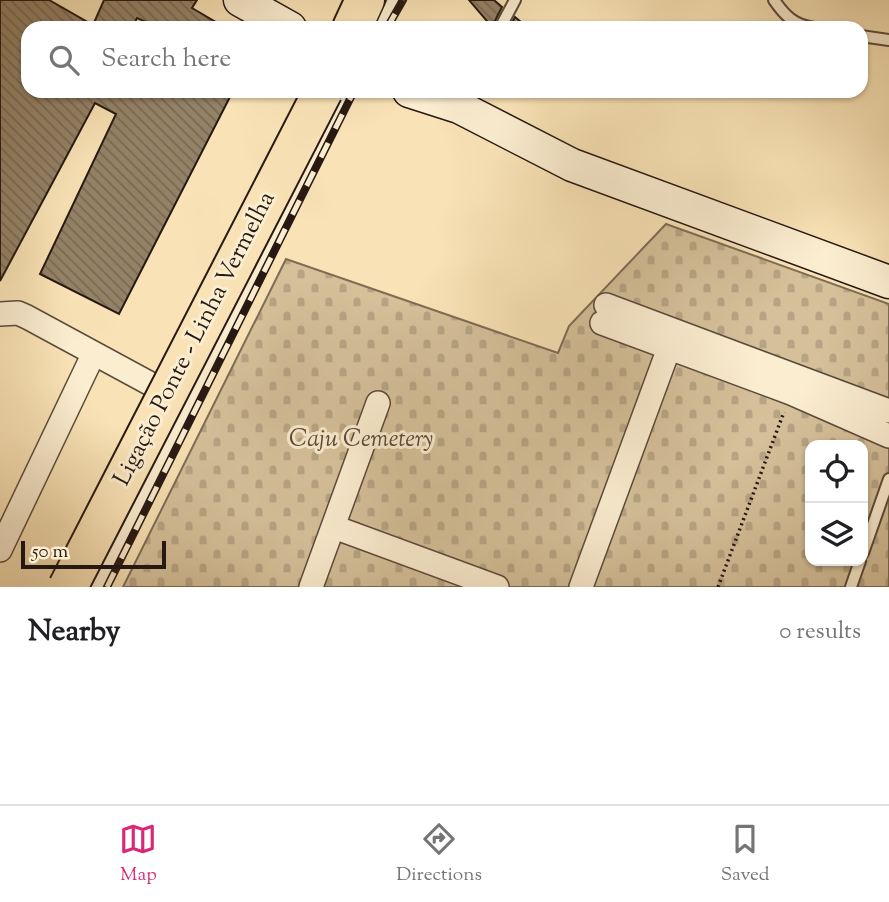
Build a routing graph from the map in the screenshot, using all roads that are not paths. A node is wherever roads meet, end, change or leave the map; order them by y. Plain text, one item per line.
1 (240, 0) edge
2 (365, 0) edge
3 (393, 0) edge
4 (515, 0) edge
5 (774, 0) edge
6 (278, 21) edge
7 (355, 21) edge
8 (383, 21) edge
9 (504, 21) edge
10 (793, 21) edge
11 (868, 37) edge
12 (889, 40) edge
13 (319, 98) edge
14 (337, 98) edge
15 (346, 98) edge
16 (439, 98) edge
17 (889, 282) edge
18 (0, 314) edge
19 (669, 348) junction
20 (93, 355) junction
21 (184, 402) junction
22 (378, 403) dead end
23 (889, 411) edge
24 (889, 436) edge
25 (889, 479) edge
26 (334, 527) junction
27 (868, 539) edge
28 (0, 550) edge
29 (858, 566) edge
30 (68, 587) edge
31 (94, 587) edge
32 (311, 587) edge
33 (497, 587) edge
34 (581, 587) edge
35 (851, 587) edge

1 - 6 street
2 - 7 highway
3 - 8 lane
4 - 9 lane
5 - 10 lane
11 - 12 lane
13 - 30 highway, Ligação Ponte - Linha Vermelha, bridge
14 - 21 lane
15 - 31 lane
16 - 17 street
18 - 20 street
19 - 23 street
19 - 24 street
19 - 34 street
20 - 21 street
20 - 28 street
21 - 31 street
22 - 26 street
25 - 27 lane
26 - 32 street
26 - 33 street
29 - 35 lane

